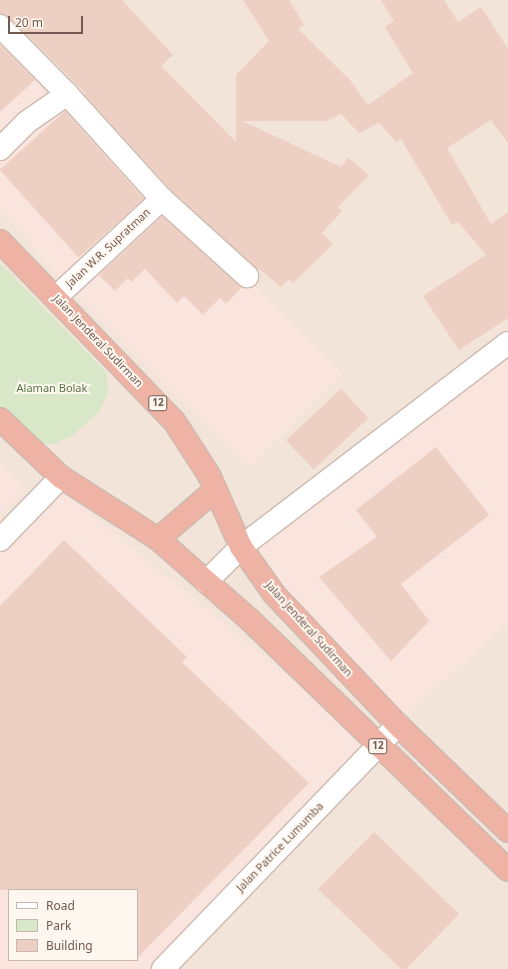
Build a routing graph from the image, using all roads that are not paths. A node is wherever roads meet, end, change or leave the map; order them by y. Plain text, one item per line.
1 (0, 26) edge
2 (67, 94) junction
3 (0, 149) edge
4 (162, 199) junction
5 (0, 241) edge
6 (247, 276) dead end
7 (55, 298) junction
8 (508, 343) edge
9 (0, 419) edge
10 (60, 477) junction
11 (215, 490) junction
12 (158, 538) junction
13 (0, 540) edge
14 (241, 547) junction
15 (206, 582) junction
16 (398, 725) junction
17 (377, 746) junction
18 (508, 831) edge
19 (508, 870) edge
20 (163, 969) edge

1 - 2 street
2 - 3 street
2 - 4 street
4 - 6 street
4 - 7 street, Jalan W.R. Supratman
5 - 7 highway, Jalan Jenderal Sudirman / 12
7 - 11 highway, Jalan Jenderal Sudirman / 12
8 - 14 street
9 - 10 highway, 12
10 - 12 highway, 12
10 - 13 street
11 - 12 highway
11 - 14 highway, Jalan Jenderal Sudirman / 12
12 - 15 highway, 12
14 - 15 street
14 - 16 highway, Jalan Jenderal Sudirman / 12
15 - 17 highway, 12
16 - 17 street, Jalan Patrice Lumumba
16 - 18 highway, Jalan Jenderal Sudirman / 12
17 - 19 highway, 12
17 - 20 street, Jalan Patrice Lumumba

